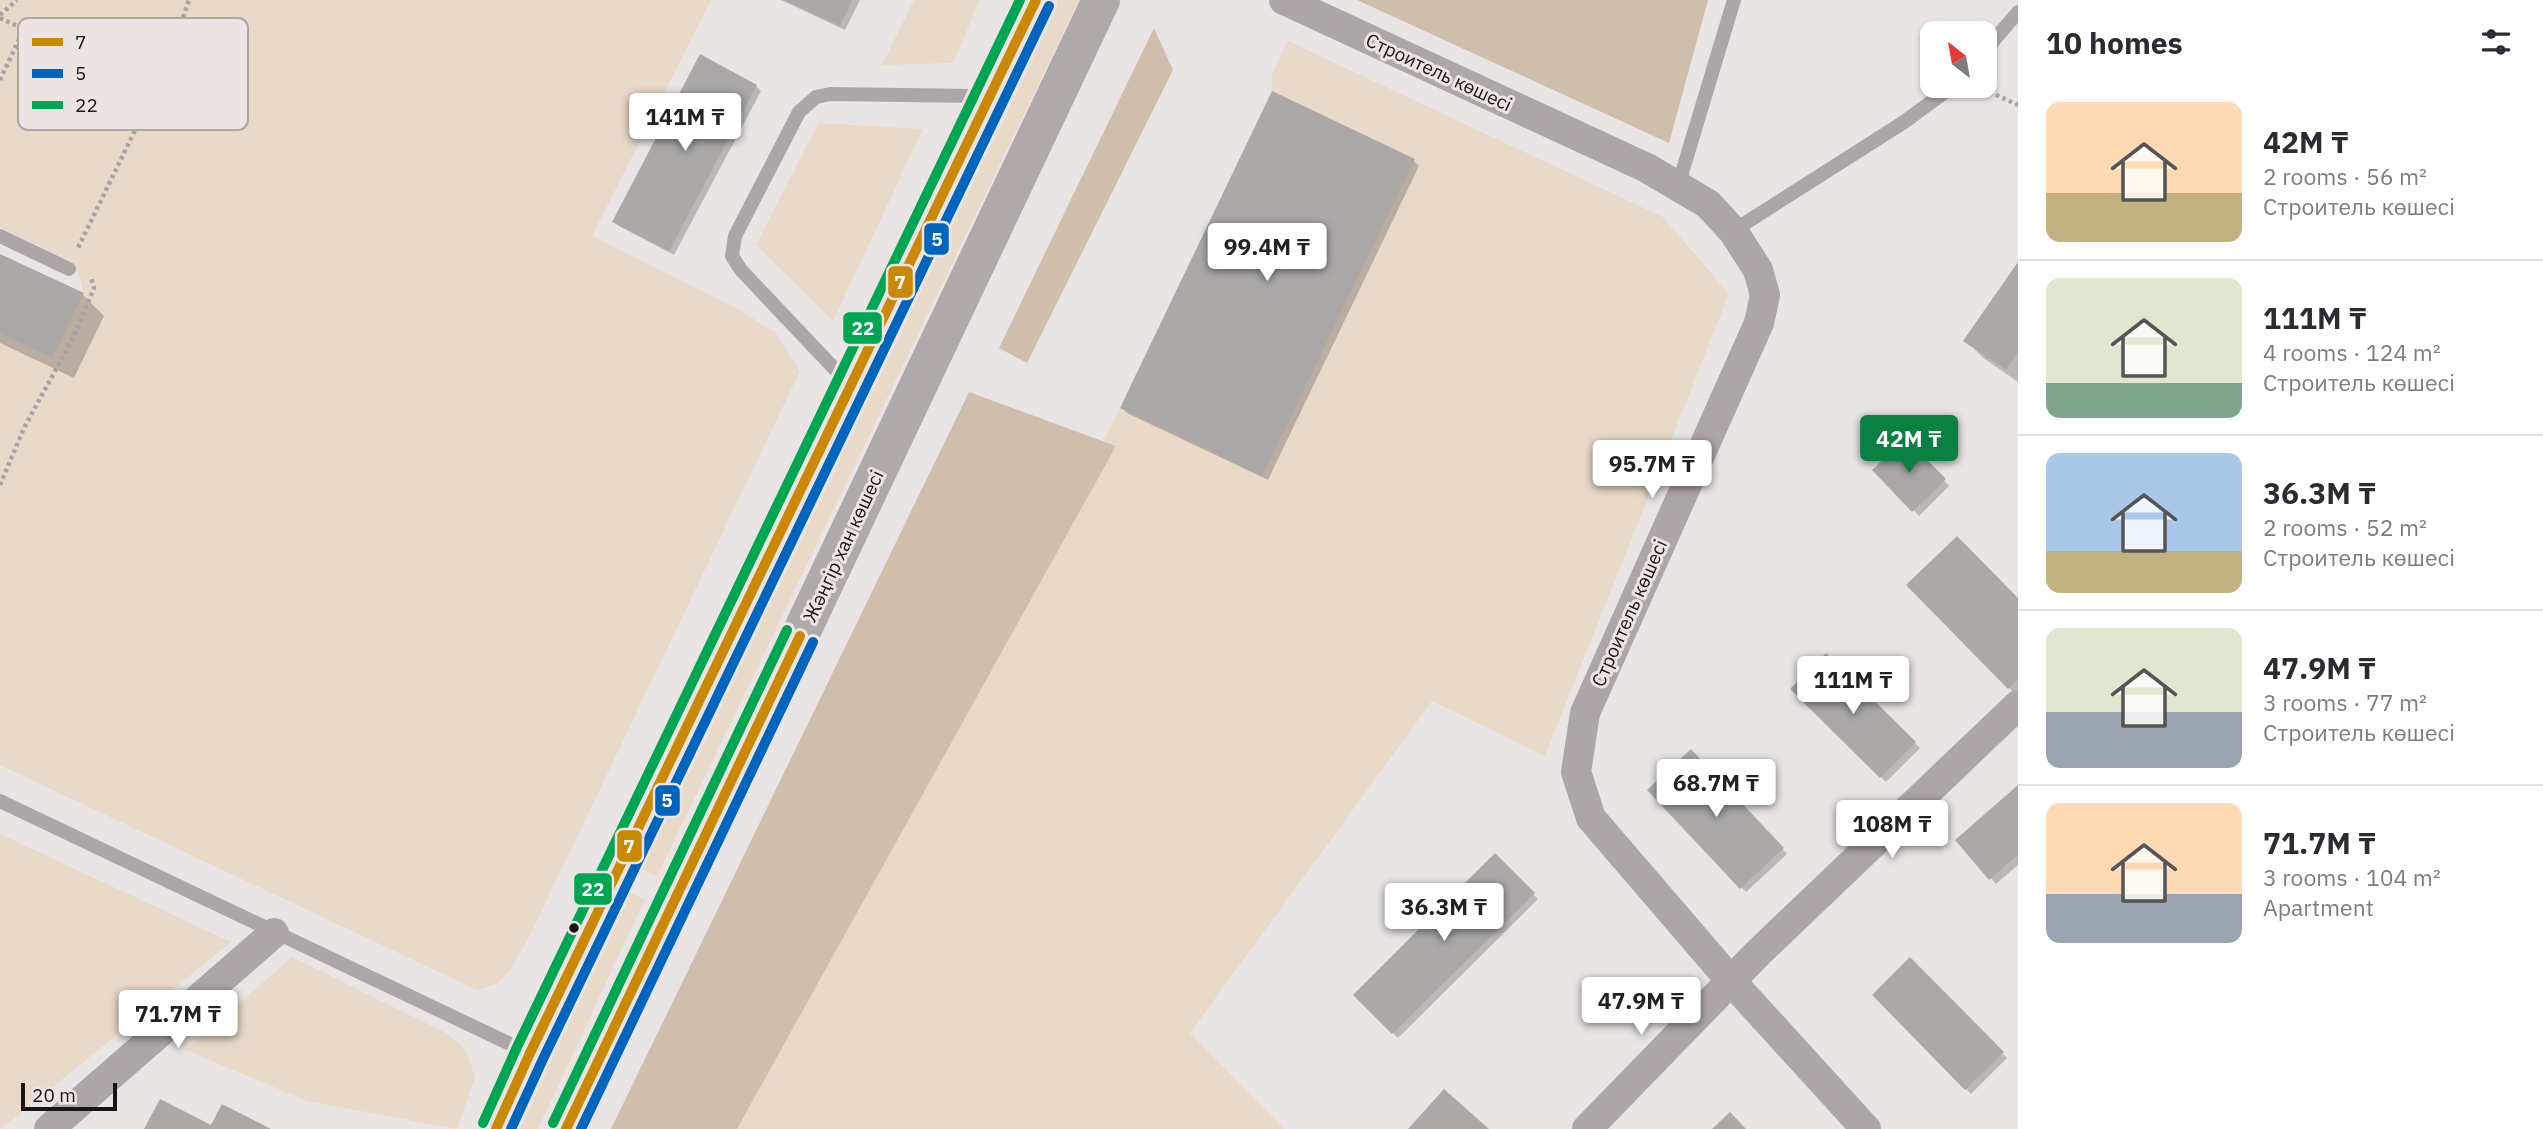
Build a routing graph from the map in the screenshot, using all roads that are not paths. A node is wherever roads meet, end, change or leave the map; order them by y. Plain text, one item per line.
1 (1036, 0) edge
2 (1101, 0) edge
3 (1284, 0) edge
4 (1734, 0) edge
5 (2018, 12) edge
6 (1997, 37) edge
7 (998, 80) junction
8 (1937, 98) edge
9 (1678, 186) junction
10 (1732, 231) junction
11 (0, 236) edge
12 (70, 265) road end
13 (845, 401) junction
14 (2018, 705) edge
15 (0, 801) edge
16 (274, 933) junction
17 (1731, 981) junction
18 (530, 1053) junction
19 (497, 1126) edge
20 (49, 1129) edge
21 (566, 1129) edge
22 (1587, 1129) edge
23 (1866, 1129) edge

1 - 7 main road
2 - 21 main road, Жәңгір хан көшесі
3 - 9 street, Строитель көшесі
4 - 9 lane
5 - 6 lane
7 - 13 main road
7 - 13 lane
8 - 10 lane
9 - 10 street, Строитель көшесі
10 - 17 street, Строитель көшесі
11 - 12 lane
13 - 18 main road
14 - 17 street
15 - 16 lane
16 - 18 lane
16 - 20 street
17 - 22 street
17 - 23 street, Строитель көшесі
18 - 19 main road

